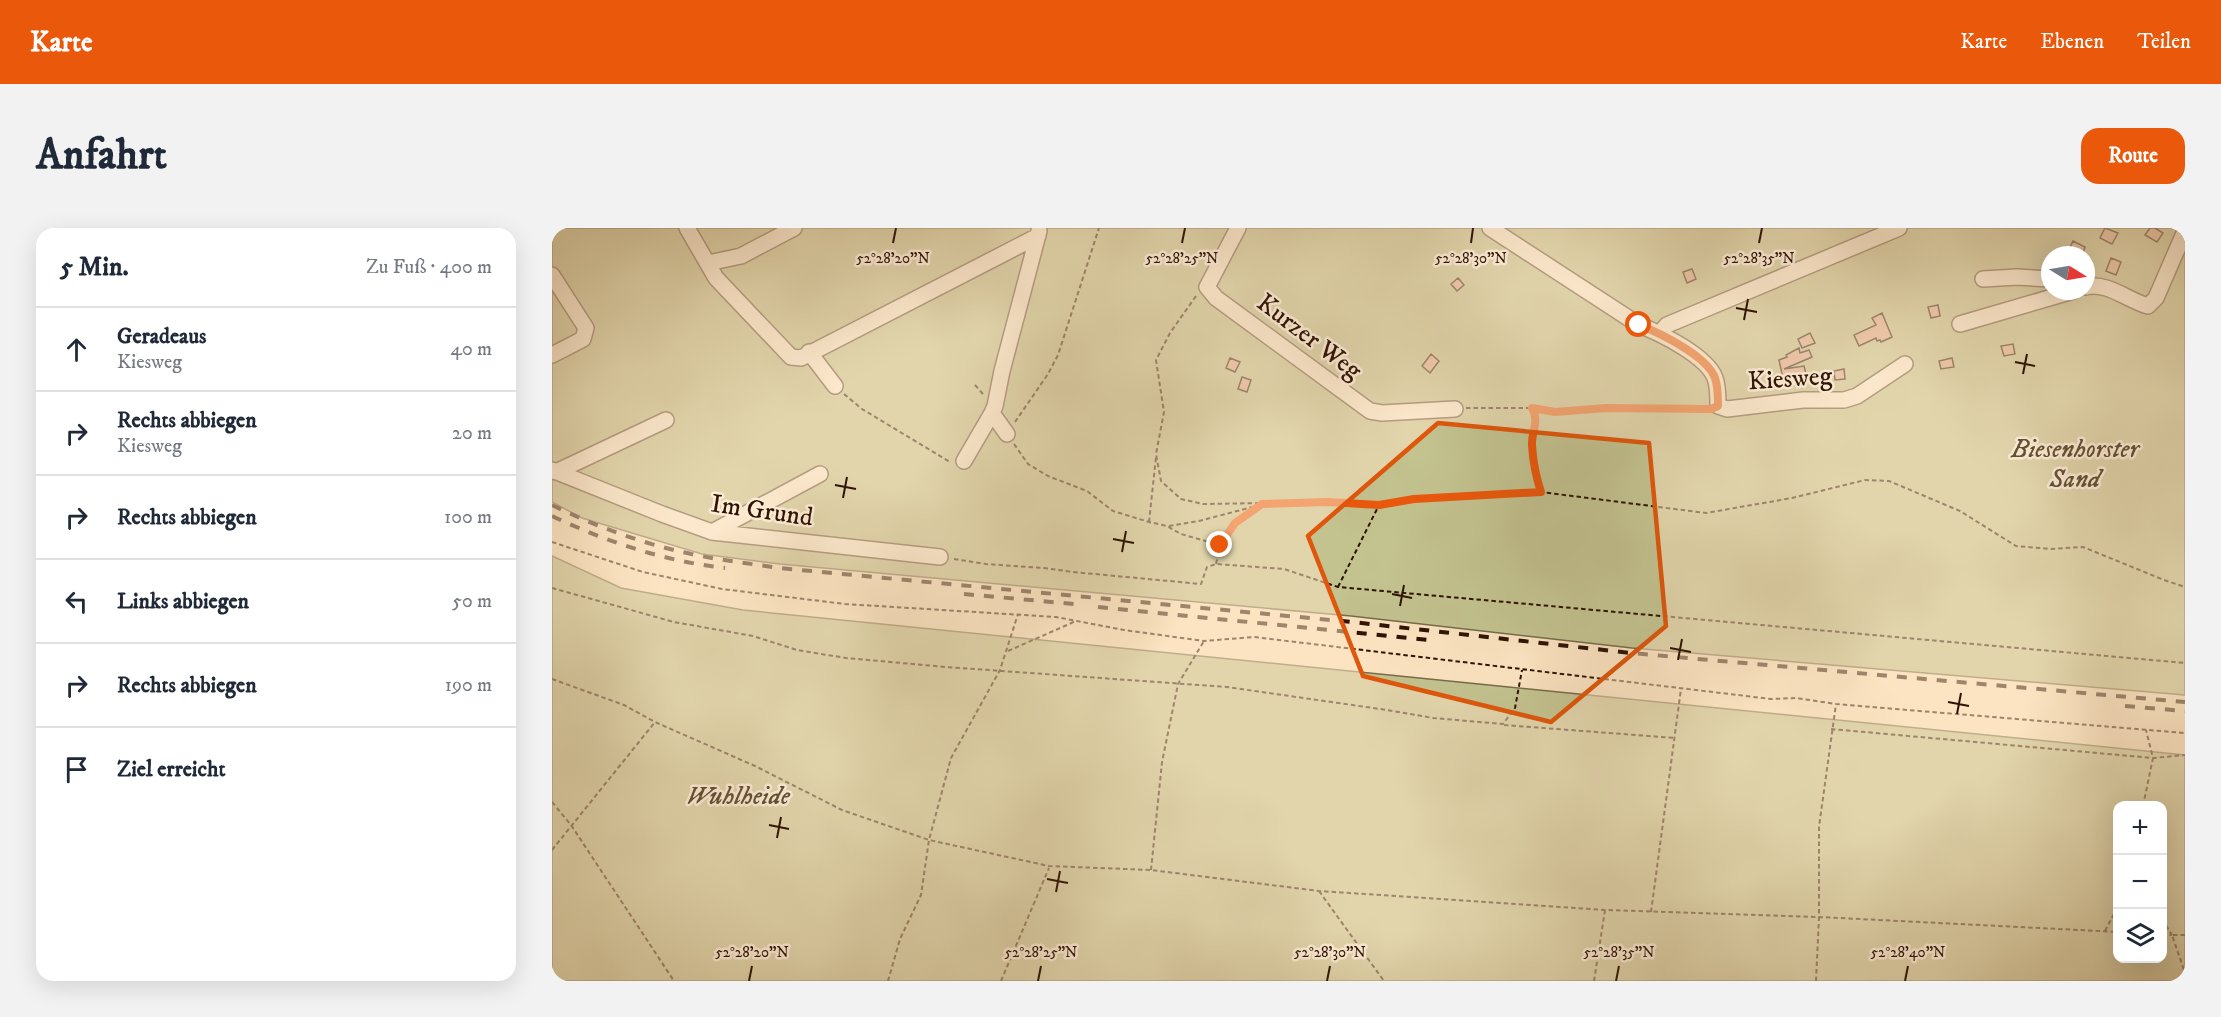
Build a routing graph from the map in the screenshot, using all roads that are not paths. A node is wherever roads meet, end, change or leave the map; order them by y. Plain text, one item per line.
1 (687, 228) edge
2 (794, 228) edge
3 (1238, 228) edge
4 (1490, 228) edge
5 (1899, 228) edge
6 (2185, 231) edge
7 (1038, 232) edge
8 (708, 263) junction
9 (552, 276) edge
10 (2041, 278) edge
11 (1983, 279) dead end
12 (2095, 288) edge
13 (2042, 300) edge
14 (1960, 324) dead end
15 (1660, 333) junction
16 (809, 352) junction
17 (552, 355) edge
18 (1905, 364) dead end
19 (835, 386) road end
20 (1455, 409) road end
21 (992, 413) junction
22 (666, 420) dead end
23 (1007, 434) road end
24 (964, 461) road end
25 (554, 471) edge
26 (820, 474) dead end
27 (712, 532) junction
28 (940, 557) road end

1 - 8 lane
2 - 8 lane
3 - 20 lane, Kurzer Weg
4 - 15 lane, Kiesweg
5 - 15 lane
6 - 12 lane
7 - 16 lane
7 - 21 lane
8 - 16 lane
9 - 17 lane
10 - 11 lane
13 - 14 lane
15 - 18 lane, Kiesweg
16 - 19 lane
21 - 23 lane
21 - 24 lane
22 - 25 lane
25 - 27 lane, Im Grund
26 - 27 lane
27 - 28 lane, Im Grund

